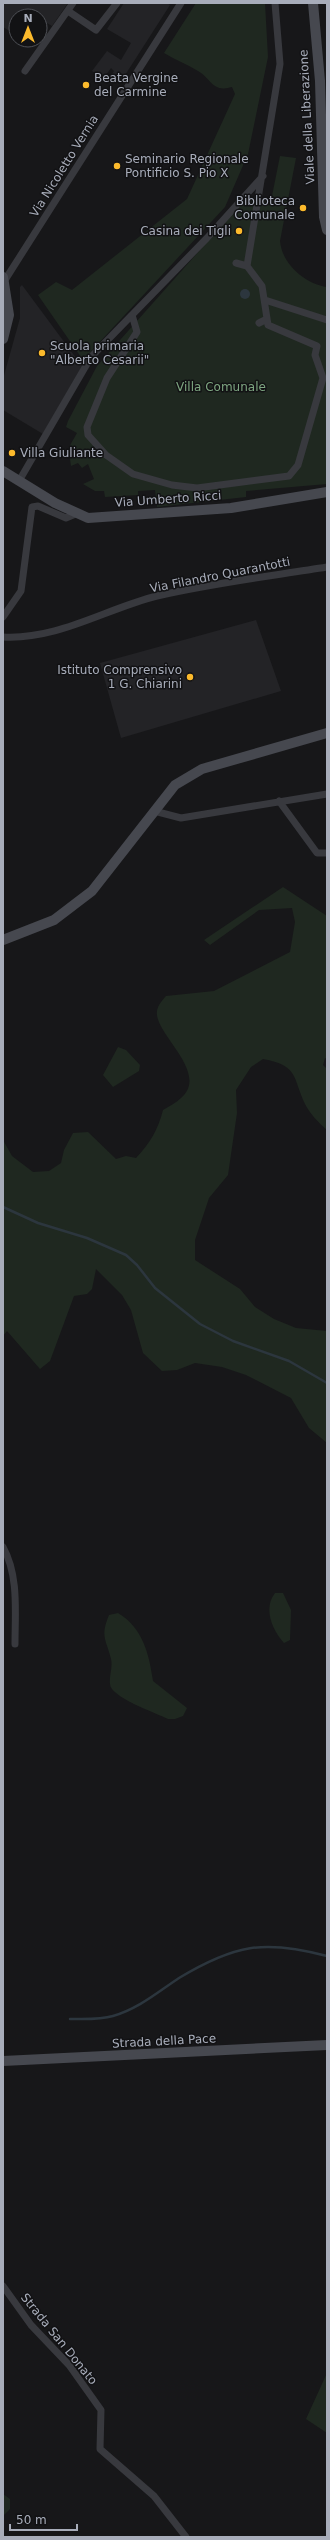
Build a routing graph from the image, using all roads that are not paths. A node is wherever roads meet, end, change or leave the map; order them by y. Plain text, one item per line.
1 (73, 3) edge
2 (116, 3) edge
3 (275, 3) edge
4 (313, 3) edge
5 (178, 4) edge
6 (68, 11) junction
7 (25, 71) dead end
8 (263, 176) junction
9 (327, 230) edge
10 (236, 263) dead end
11 (247, 266) junction
12 (4, 279) edge
13 (265, 300) junction
14 (132, 315) junction
15 (266, 319) junction
16 (327, 320) edge
17 (259, 322) dead end
18 (3, 339) edge
19 (3, 471) edge
20 (19, 481) junction
21 (327, 492) edge
22 (78, 513) junction
23 (327, 567) edge
24 (3, 617) edge
25 (3, 637) edge
26 (327, 733) edge
27 (327, 794) edge
28 (279, 801) junction
29 (154, 811) junction
30 (327, 853) edge
31 (3, 940) edge
32 (3, 1547) edge
33 (15, 1644) dead end
34 (327, 2046) edge
35 (3, 2061) edge
36 (3, 2286) edge
37 (186, 2537) edge

1 - 6 street
2 - 6 street
3 - 8 street
4 - 9 street, Viale della Liberazione
5 - 12 street, Via Nicoletto Vernia
6 - 7 street
8 - 11 street
8 - 14 street
10 - 11 street
11 - 13 street
12 - 18 street
13 - 15 street
13 - 16 street
14 - 15 street
14 - 20 street
15 - 17 street
19 - 20 street, Via Umberto Ricci
20 - 22 street, Via Umberto Ricci
21 - 22 street, Via Umberto Ricci
22 - 24 street
23 - 25 street, Via Filandro Quarantotti
26 - 29 street
27 - 28 street
28 - 29 street
28 - 30 street
29 - 31 street
32 - 33 street
34 - 35 street, Strada della Pace
36 - 37 street, Strada San Donato

